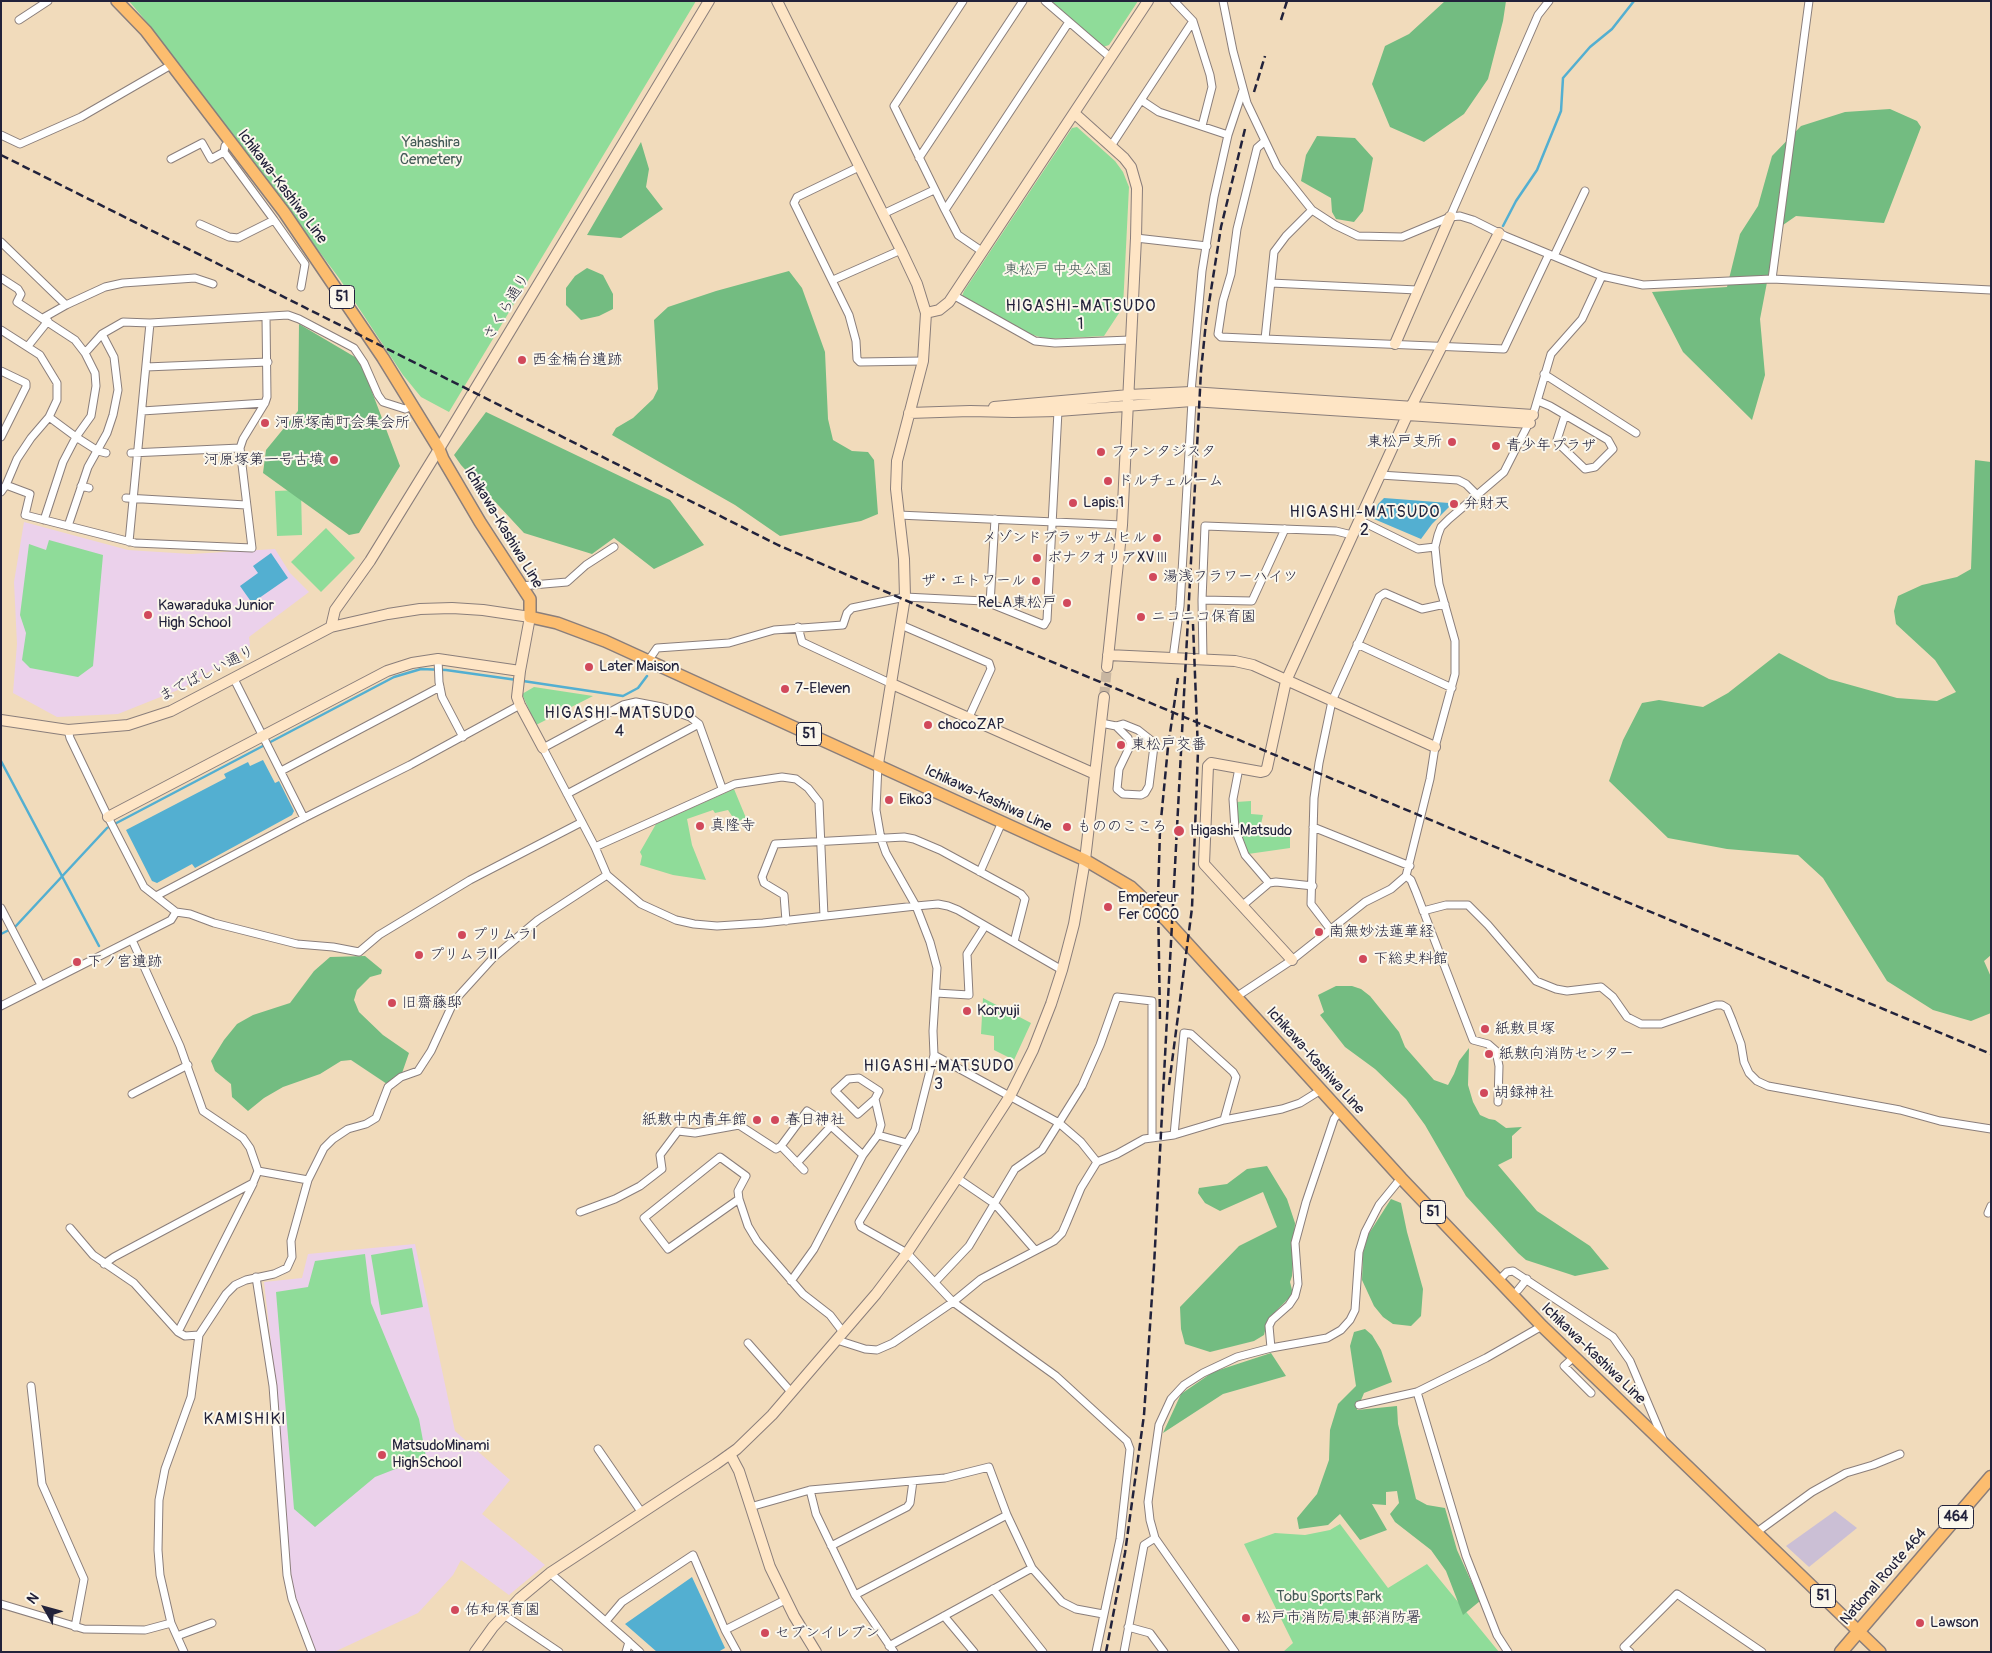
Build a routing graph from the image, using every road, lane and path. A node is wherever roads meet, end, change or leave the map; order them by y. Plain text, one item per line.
1 (48, 1) edge
2 (117, 1) edge
3 (708, 1) edge
4 (777, 1) edge
5 (962, 1) edge
6 (1023, 1) edge
7 (1045, 1) edge
8 (1148, 1) edge
9 (1174, 1) edge
10 (1224, 1) edge
11 (1550, 1) edge
12 (1810, 1) edge
13 (19, 20) dead end
14 (1193, 21) junction
15 (1069, 22) junction
16 (1111, 58) junction
17 (171, 65) junction
18 (1244, 90) junction
19 (1141, 100) junction
20 (1074, 113) junction
21 (1202, 126) junction
22 (1, 135) edge
23 (1228, 135) junction
24 (1265, 141) junction
25 (1111, 146) junction
26 (227, 147) junction
27 (920, 158) junction
28 (171, 159) dead end
29 (859, 167) junction
30 (934, 190) junction
31 (1585, 191) dead end
32 (945, 210) junction
33 (1312, 210) junction
34 (883, 214) junction
35 (1450, 217) junction
36 (274, 220) junction
37 (200, 224) dead end
38 (1500, 234) junction
39 (1136, 238) junction
40 (1, 242) edge
41 (1207, 246) junction
42 (901, 250) junction
43 (982, 252) junction
44 (1552, 255) junction
45 (1602, 276) junction
46 (1, 278) edge
47 (1772, 279) junction
48 (833, 280) junction
49 (1271, 283) junction
50 (213, 284) dead end
51 (301, 287) dead end
52 (1418, 290) junction
53 (1991, 290) edge
54 (953, 296) junction
55 (66, 305) junction
56 (926, 313) junction
57 (266, 317) junction
58 (45, 319) junction
59 (150, 323) junction
60 (1, 330) edge
61 (102, 334) junction
62 (1265, 339) junction
63 (1130, 340) junction
64 (1395, 344) junction
65 (28, 346) junction
66 (1441, 348) junction
67 (85, 353) junction
68 (924, 361) junction
69 (268, 362) junction
70 (146, 367) junction
71 (1, 371) edge
72 (1544, 374) junction
73 (1191, 396) junction
74 (1129, 400) junction
75 (1538, 401) junction
76 (265, 403) junction
77 (412, 405) junction
78 (1410, 410) junction
79 (142, 411) junction
80 (970, 411) junction
81 (1058, 411) junction
82 (909, 413) junction
83 (1565, 415) junction
84 (49, 416) junction
85 (1532, 419) junction
86 (1636, 433) dead end
87 (1, 437) edge
88 (76, 437) junction
89 (240, 448) junction
90 (440, 449) junction
91 (102, 452) junction
92 (135, 453) junction
93 (1380, 475) junction
94 (6, 485) junction
95 (81, 486) junction
96 (89, 488) dead end
97 (1, 492) edge
98 (1478, 496) junction
99 (130, 498) junction
100 (246, 505) junction
101 (898, 515) junction
102 (995, 519) junction
103 (44, 520) junction
104 (1359, 520) junction
105 (1052, 521) junction
106 (1122, 525) junction
107 (68, 526) junction
108 (1285, 529) junction
109 (1352, 535) junction
110 (129, 542) junction
111 (614, 547) dead end
112 (1435, 547) junction
113 (521, 586) junction
114 (905, 597) junction
115 (1202, 600) junction
116 (990, 604) junction
117 (1445, 604) junction
118 (530, 616) junction
119 (901, 625) junction
120 (331, 627) junction
121 (798, 628) junction
122 (1357, 644) junction
123 (1108, 655) junction
124 (1173, 658) junction
125 (1203, 660) junction
126 (648, 661) junction
127 (438, 662) junction
128 (1107, 668) tunnel mouth
129 (519, 677) junction
130 (234, 679) junction
131 (1286, 681) junction
132 (892, 684) junction
133 (440, 687) junction
134 (1452, 688) junction
135 (1104, 697) tunnel mouth
136 (1332, 701) junction
137 (520, 705) junction
138 (969, 718) junction
139 (1, 720) edge
140 (1101, 723) junction
141 (699, 724) junction
142 (1116, 726) junction
143 (68, 730) junction
144 (1148, 736) junction
145 (463, 737) junction
146 (266, 741) junction
147 (1131, 744) junction
148 (1435, 747) junction
149 (543, 748) junction
150 (878, 764) junction
151 (1239, 768) junction
152 (281, 772) junction
153 (1095, 774) junction
154 (722, 788) junction
155 (567, 794) junction
156 (304, 818) junction
157 (109, 819) junction
158 (582, 822) junction
159 (1002, 822) junction
160 (1313, 827) junction
161 (882, 839) junction
162 (822, 841) junction
163 (595, 847) junction
164 (1085, 860) junction
165 (1410, 866) junction
166 (980, 872) junction
167 (607, 875) junction
168 (1406, 876) junction
169 (1269, 883) junction
170 (1313, 886) junction
171 (156, 896) junction
172 (1243, 905) junction
173 (916, 906) junction
174 (1, 908) edge
175 (1423, 911) junction
176 (176, 912) junction
177 (824, 916) junction
178 (786, 921) junction
179 (985, 926) junction
180 (1331, 930) junction
181 (132, 940) junction
182 (1014, 942) junction
183 (1292, 960) junction
184 (1062, 970) junction
185 (41, 985) junction
186 (936, 993) junction
187 (1236, 997) junction
188 (1, 1006) edge
189 (934, 1055) junction
190 (188, 1065) junction
191 (1321, 1090) junction
192 (132, 1094) dead end
193 (1010, 1096) junction
194 (875, 1099) junction
195 (1498, 1102) dead end
196 (1340, 1111) junction
197 (1224, 1120) junction
198 (1059, 1123) junction
199 (831, 1126) junction
200 (1991, 1129) edge
201 (878, 1135) junction
202 (1174, 1135) junction
203 (1152, 1137) junction
204 (907, 1142) junction
205 (781, 1146) junction
206 (863, 1155) junction
207 (1097, 1162) junction
208 (797, 1163) junction
209 (258, 1170) junction
210 (804, 1170) dead end
211 (957, 1178) junction
212 (1401, 1178) junction
213 (308, 1180) junction
214 (253, 1183) junction
215 (739, 1198) junction
216 (995, 1204) junction
217 (580, 1212) dead end
218 (70, 1228) dead end
219 (1036, 1250) junction
220 (907, 1254) junction
221 (104, 1264) junction
222 (256, 1277) junction
223 (1527, 1280) junction
224 (791, 1281) junction
225 (1498, 1281) junction
226 (935, 1282) junction
227 (1518, 1290) dead end
228 (954, 1302) junction
229 (1542, 1326) junction
230 (178, 1332) junction
231 (199, 1335) junction
232 (840, 1336) junction
233 (748, 1343) dead end
234 (1272, 1348) junction
235 (1574, 1356) junction
236 (31, 1386) dead end
237 (1417, 1392) junction
238 (792, 1393) junction
239 (1591, 1393) dead end
240 (1360, 1405) dead end
241 (1668, 1448) junction
242 (598, 1449) dead end
243 (730, 1454) junction
244 (1900, 1454) dead end
245 (1991, 1477) edge
246 (913, 1481) junction
247 (810, 1490) junction
248 (750, 1507) junction
249 (642, 1513) junction
250 (1007, 1515) junction
251 (1756, 1532) junction
252 (1156, 1538) junction
253 (831, 1546) junction
254 (1032, 1568) junction
255 (550, 1572) junction
256 (993, 1589) junction
257 (855, 1596) junction
258 (785, 1600) junction
259 (1, 1604) edge
260 (1104, 1614) junction
261 (504, 1615) junction
262 (944, 1616) junction
263 (606, 1621) junction
264 (212, 1622) dead end
265 (171, 1623) junction
266 (75, 1627) junction
267 (1128, 1627) junction
268 (725, 1630) junction
269 (1859, 1631) junction
270 (177, 1636) junction
271 (629, 1642) junction
272 (891, 1649) edge
273 (184, 1652) edge
274 (312, 1652) edge
275 (475, 1652) edge
276 (559, 1652) edge
277 (626, 1652) edge
278 (640, 1652) edge
279 (737, 1652) edge
280 (816, 1652) edge
281 (974, 1652) edge
282 (1043, 1652) edge
283 (1096, 1652) edge
284 (1124, 1652) edge
285 (1164, 1652) edge
286 (1235, 1652) edge
287 (1508, 1652) edge
288 (1630, 1652) edge
289 (1762, 1652) edge
290 (1841, 1652) edge
291 (1880, 1652) edge

1 - 13 street
2 - 17 main road, Ichikawa-Kashiwa Line / 51
3 - 90 street, さくら通り
4 - 29 street
5 - 27 street
6 - 27 street
7 - 15 street
8 - 16 street
9 - 14 street
10 - 18 street
11 - 35 street
12 - 47 street
14 - 19 street
14 - 21 street
15 - 16 street
15 - 32 street
16 - 20 street
17 - 22 street
17 - 26 main road, Ichikawa-Kashiwa Line / 51
18 - 23 street
18 - 24 street
19 - 21 street
19 - 25 street
20 - 25 street
20 - 43 street
21 - 23 street
23 - 41 street
24 - 33 street
24 - 62 street
25 - 39 street
26 - 28 street
26 - 36 street
26 - 77 main road, Ichikawa-Kashiwa Line / 51
27 - 30 street
29 - 34 street
29 - 48 street
30 - 32 street
30 - 34 street
31 - 44 street
32 - 43 street
33 - 35 street
33 - 49 street
34 - 42 street
35 - 38 street
35 - 52 street
36 - 37 street
36 - 51 street
38 - 44 street
38 - 66 street
39 - 41 street
39 - 63 street
40 - 55 street
41 - 73 street
42 - 48 street
42 - 56 street
43 - 54 street
44 - 45 street
44 - 66 street
45 - 47 street
45 - 72 street
46 - 58 street
47 - 53 street
48 - 68 street
49 - 52 street
49 - 62 street
50 - 55 street
52 - 64 street
54 - 56 street
54 - 63 street
55 - 58 street
56 - 68 street
57 - 59 street
57 - 69 street
57 - 77 street
58 - 65 street
58 - 67 street
59 - 61 street
59 - 70 street
60 - 65 street
61 - 67 street
61 - 91 street
62 - 64 street
63 - 74 street
64 - 66 street
65 - 84 street
66 - 78 street
67 - 88 street
68 - 82 street
69 - 70 street
69 - 76 street
70 - 79 street
71 - 87 street
72 - 75 street
72 - 86 street
73 - 74 street
73 - 78 street
73 - 124 street
74 - 80 street
74 - 81 street
74 - 106 street
75 - 83 street
75 - 85 street
76 - 79 street
76 - 89 street
77 - 90 main road, Ichikawa-Kashiwa Line / 51
78 - 85 street
78 - 93 street
79 - 92 street
80 - 81 street
80 - 82 street
81 - 105 street
82 - 101 street
83 - 83 street
84 - 88 street
84 - 94 street
85 - 98 street
88 - 91 street
88 - 103 street
89 - 92 street
89 - 100 street
90 - 113 main road, Ichikawa-Kashiwa Line / 51
90 - 120 street, さくら通り
91 - 95 street
92 - 99 street
93 - 98 street
93 - 104 street
94 - 97 street
94 - 103 street
95 - 96 street
95 - 107 street
98 - 112 street
99 - 100 street
99 - 110 street
100 - 110 street
101 - 102 street
101 - 114 street
102 - 105 street
102 - 116 street
103 - 107 street
104 - 109 street
104 - 112 street
105 - 106 street
105 - 116 street
106 - 123 street
107 - 110 street
108 - 109 street
108 - 115 street
108 - 115 street
109 - 131 street
111 - 113 street
112 - 117 street
113 - 118 main road, Ichikawa-Kashiwa Line / 51
114 - 116 street
114 - 119 street
114 - 121 street
115 - 125 street
117 - 122 street
117 - 134 street
118 - 120 street, までばしい通り
118 - 126 main road, Ichikawa-Kashiwa Line / 51
118 - 129 street
119 - 132 street
119 - 138 street
120 - 130 street, までばしい通り
121 - 126 street
121 - 132 street
122 - 134 street
122 - 136 street
123 - 124 street
123 - 128 street
124 - 125 street
125 - 131 street
126 - 150 main road, Ichikawa-Kashiwa Line / 51
127 - 129 street
127 - 133 street
127 - 146 street
129 - 137 street
130 - 143 street, までばしい通り
130 - 146 street
131 - 136 street
131 - 151 street
132 - 138 street
132 - 150 street
133 - 145 street
133 - 152 street
134 - 148 street
135 - 140 street
136 - 148 street
136 - 160 street
137 - 145 street
137 - 149 street
138 - 153 street
139 - 143 street, までばしい通り
140 - 142 street
140 - 153 street
141 - 149 street
141 - 154 street
141 - 155 street
142 - 144 street
142 - 147 street
143 - 157 street
144 - 147 street
144 - 147 street
145 - 156 street
146 - 152 street
146 - 157 street
148 - 165 street
149 - 155 street
150 - 159 main road, Ichikawa-Kashiwa Line / 51
150 - 161 street
151 - 169 street
151 - 172 street
152 - 156 street
153 - 164 street
154 - 162 street
154 - 163 street
155 - 158 street
156 - 171 street
157 - 171 street
158 - 163 street
158 - 176 street
159 - 164 main road, Ichikawa-Kashiwa Line / 51
159 - 166 street
160 - 165 street
160 - 170 street
161 - 162 street
161 - 166 street
161 - 173 street
162 - 177 street
162 - 178 street
163 - 167 street
164 - 184 street
164 - 187 main road, Ichikawa-Kashiwa Line / 51
165 - 168 street
166 - 182 street
167 - 178 street
167 - 213 street
168 - 175 street
168 - 180 street
169 - 170 street
169 - 172 street
170 - 180 street
171 - 176 street
172 - 183 street
173 - 177 street
173 - 179 street
173 - 186 street
174 - 185 street
175 - 195 street
175 - 200 street
176 - 181 street
177 - 178 street
179 - 182 street
179 - 186 street
180 - 183 street
181 - 185 street
181 - 190 street
182 - 184 street
183 - 187 street
184 - 193 street
185 - 188 street
186 - 189 street
187 - 191 main road, Ichikawa-Kashiwa Line / 51
189 - 193 street
189 - 204 street
190 - 192 street
190 - 209 street
191 - 196 main road, Ichikawa-Kashiwa Line / 51
191 - 197 street
193 - 198 street
193 - 211 street
194 - 194 street
194 - 201 street
196 - 212 main road, Ichikawa-Kashiwa Line / 51
196 - 234 street
197 - 202 street
197 - 202 street
198 - 203 street
198 - 207 street
198 - 216 street
199 - 205 street
199 - 206 street
199 - 208 street
201 - 204 street
201 - 206 street
202 - 203 street
203 - 207 street
204 - 220 street
205 - 208 street
205 - 217 street
206 - 224 street
207 - 219 street
208 - 210 street
209 - 213 street
209 - 214 street
211 - 216 street
211 - 220 street
212 - 225 main road, Ichikawa-Kashiwa Line / 51
212 - 234 street
213 - 222 street
214 - 221 street
214 - 230 street
215 - 215 street
215 - 224 street
216 - 219 street
216 - 226 street
218 - 221 street
219 - 228 street
220 - 226 street
220 - 232 street
221 - 230 street
222 - 231 street
222 - 274 street
223 - 225 street
223 - 227 street
223 - 241 street
224 - 232 street
225 - 229 main road, Ichikawa-Kashiwa Line / 51
226 - 228 street
228 - 232 street
228 - 260 street
229 - 235 main road, Ichikawa-Kashiwa Line / 51
229 - 237 street
230 - 231 street
231 - 265 street
232 - 238 street
233 - 238 street
234 - 252 street
235 - 239 street
235 - 241 main road, Ichikawa-Kashiwa Line / 51
236 - 266 street
237 - 240 street
237 - 287 street
238 - 243 street
241 - 251 main road, Ichikawa-Kashiwa Line / 51
242 - 249 street
243 - 248 street
243 - 249 street
244 - 251 street
245 - 269 highway, National Route 464 / 464
246 - 247 street
246 - 250 street
246 - 253 street
247 - 248 street
247 - 253 street
248 - 258 street
249 - 255 street
250 - 254 street
250 - 257 street
251 - 269 main road, Ichikawa-Kashiwa Line / 51
252 - 267 street
252 - 286 street
253 - 257 street
254 - 256 street
254 - 260 street
255 - 261 street
255 - 263 street
256 - 262 street
256 - 282 street
257 - 272 street
258 - 268 street
258 - 280 street
259 - 266 street
260 - 283 street
261 - 275 street
261 - 276 street
262 - 272 street
262 - 281 street
263 - 268 street
263 - 271 street
264 - 270 street
265 - 266 street
265 - 270 street
267 - 284 street
267 - 285 street
268 - 279 street
269 - 290 highway, National Route 464 / 464
269 - 291 main road, Ichikawa-Kashiwa Line / 51
270 - 273 street
271 - 277 street
271 - 278 street
288 - 289 street

